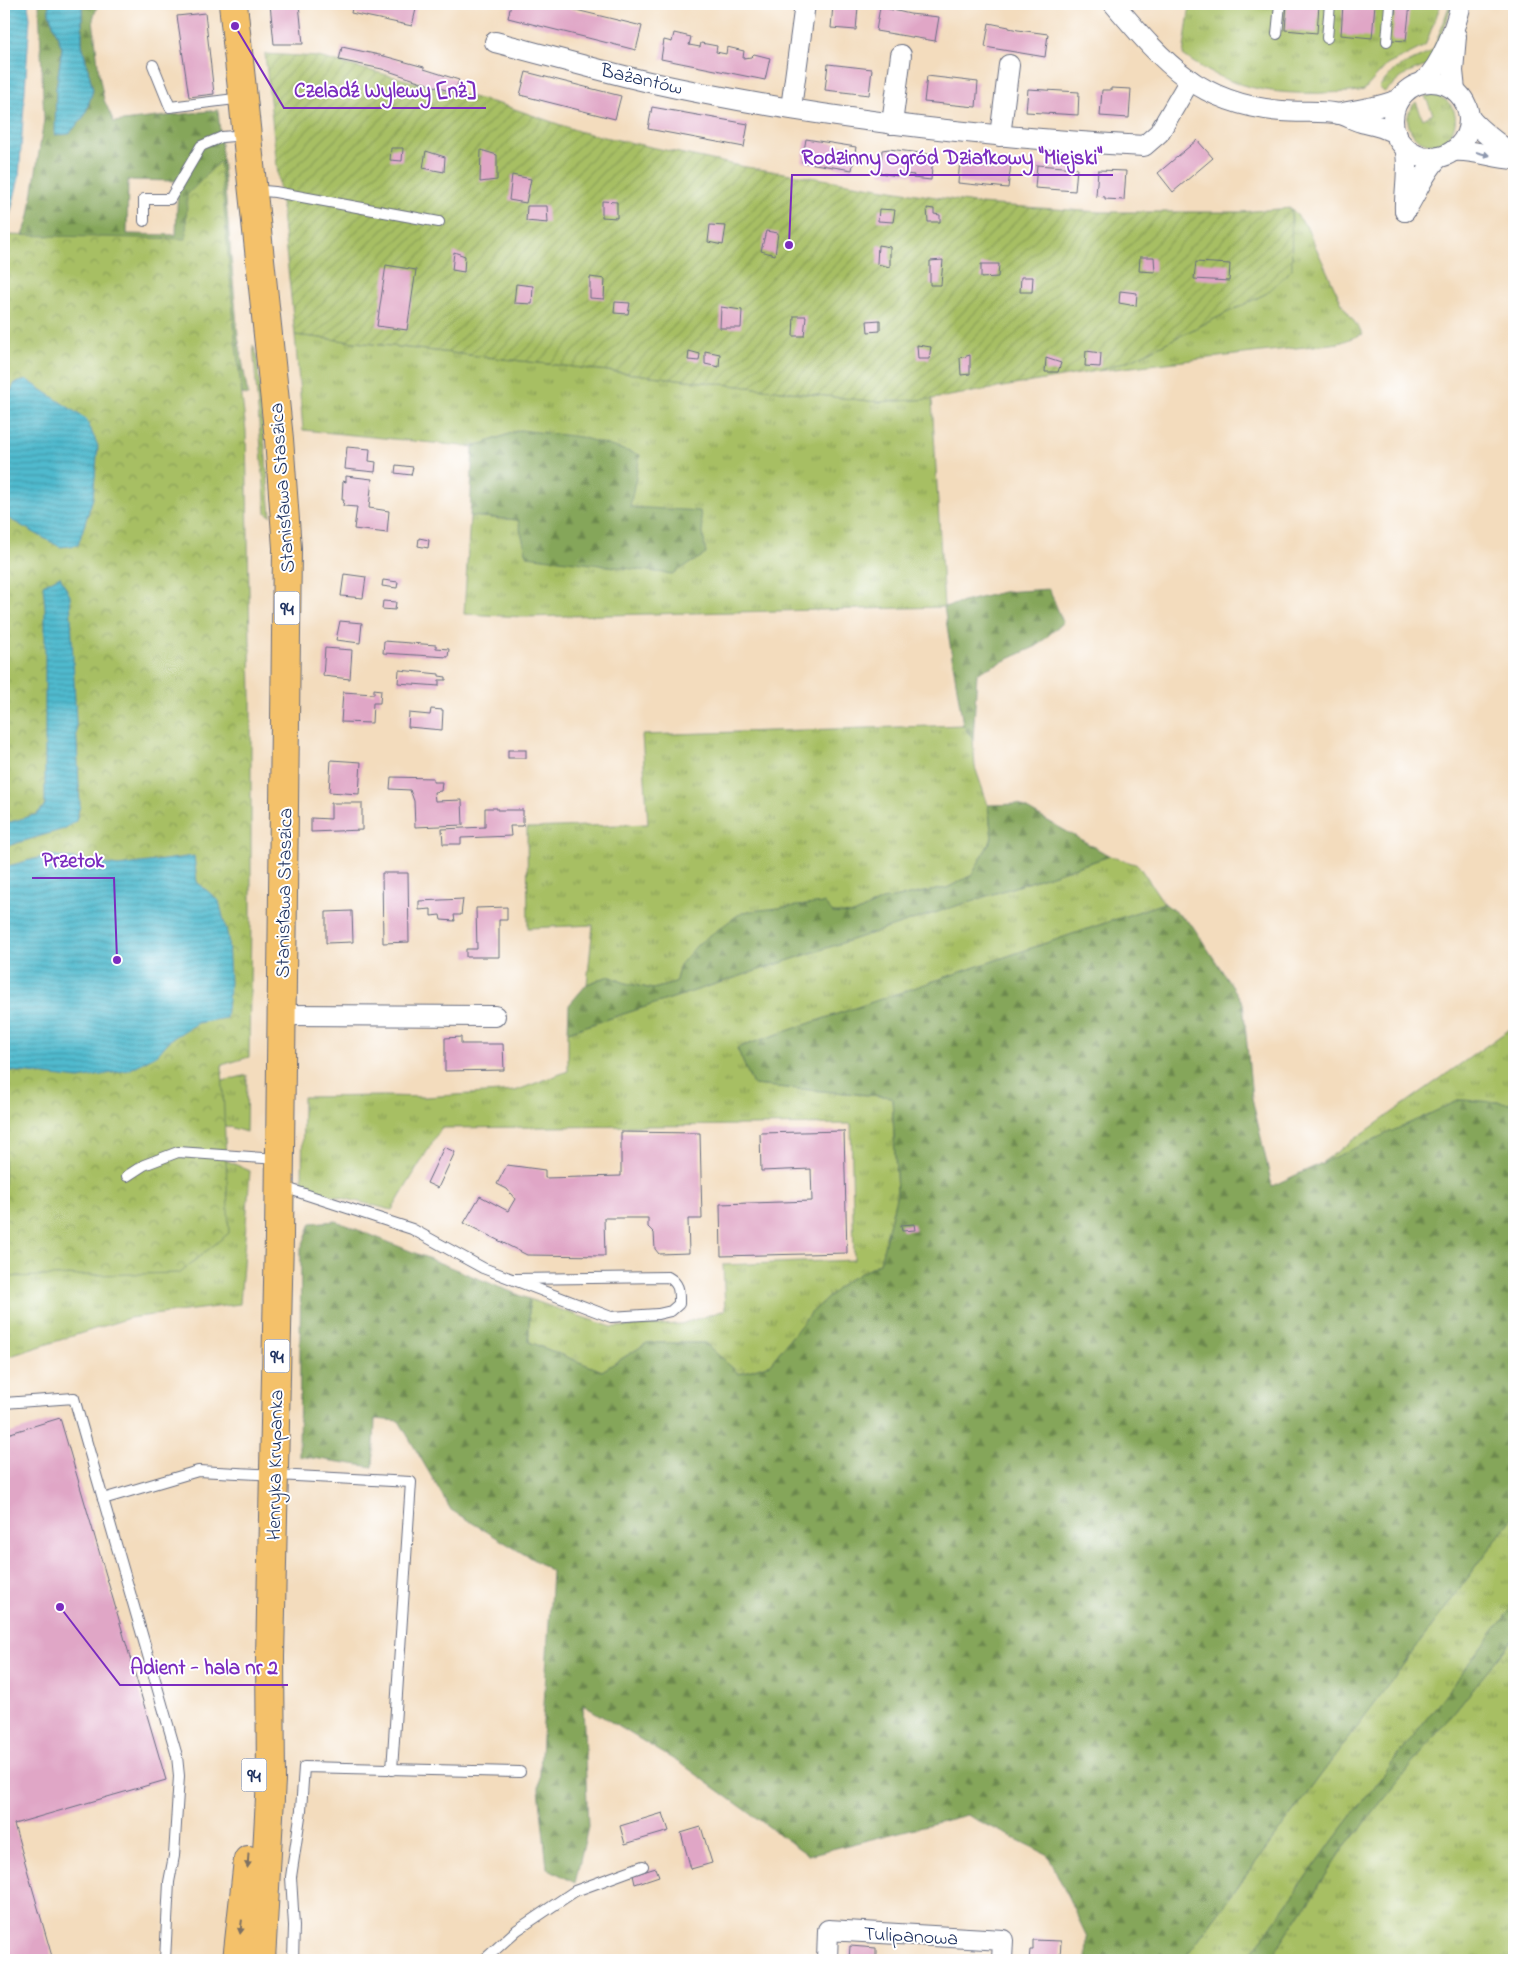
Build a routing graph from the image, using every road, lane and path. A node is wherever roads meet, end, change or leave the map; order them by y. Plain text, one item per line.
1 (233, 4) edge
2 (805, 4) edge
3 (1114, 4) edge
4 (1280, 4) edge
5 (1330, 4) edge
6 (1390, 4) edge
7 (1459, 12) edge
8 (1277, 34) dead end
9 (1327, 38) dead end
10 (1386, 41) dead end
11 (495, 42) dead end
12 (901, 55) dead end
13 (153, 65) dead end
14 (1009, 65) dead end
15 (1190, 80) junction
16 (1423, 82) junction
17 (1455, 90) junction
18 (243, 98) junction
19 (1399, 99) junction
20 (790, 108) junction
21 (1339, 114) junction
22 (1469, 117) junction
23 (892, 124) junction
24 (247, 135) junction
25 (1000, 136) junction
26 (1401, 141) junction
27 (1446, 154) junction
28 (1514, 158) edge
29 (253, 190) junction
30 (144, 221) dead end
31 (439, 222) dead end
32 (282, 1015) junction
33 (495, 1016) dead end
34 (279, 1173) junction
35 (126, 1176) dead end
36 (279, 1214) joint
37 (514, 1280) junction
38 (4, 1403) edge
39 (275, 1476) junction
40 (103, 1500) junction
41 (270, 1656) junction
42 (392, 1770) junction
43 (520, 1772) dead end
44 (643, 1866) dead end
45 (165, 1960) edge
46 (237, 1960) edge
47 (261, 1960) edge
48 (293, 1960) edge
49 (484, 1960) edge
50 (826, 1960) edge
51 (1002, 1960) edge

1 - 18 main road, Stanisława Staszica / 94
2 - 20 street
3 - 15 street
4 - 8 lane
5 - 9 lane
6 - 10 lane
7 - 16 street
7 - 17 street
11 - 20 street, Bażantów
12 - 23 street
13 - 18 lane
14 - 25 street
15 - 21 street
15 - 25 street, Bażantów
16 - 17 street
16 - 19 street
17 - 22 street
18 - 24 main road, Stanisława Staszica / 94
19 - 21 street
19 - 26 street
20 - 23 street, Bażantów
21 - 26 street
22 - 27 street
22 - 28 street
23 - 25 street, Bażantów
24 - 29 main road, Stanisława Staszica / 94
24 - 30 lane
26 - 27 street
26 - 27 street
27 -> 28 street
29 - 31 lane
29 - 32 main road, Stanisława Staszica / 94
32 - 33 street
32 - 34 main road, Stanisława Staszica / 94
34 - 35 lane
34 - 36 main road, Stanisława Staszica / 94
34 - 37 lane
36 - 39 main road, Henryka Krupanka / 94
37 - 37 lane
38 - 40 lane
39 - 40 lane
39 - 41 main road, Henryka Krupanka / 94
39 - 42 lane
40 - 45 lane
41 -> 46 main road, Henryka Krupanka / 94
41 - 47 main road, Henryka Krupanka / 94
42 - 43 lane
42 - 48 lane
44 - 49 lane
50 - 51 street, Tulipanowa

